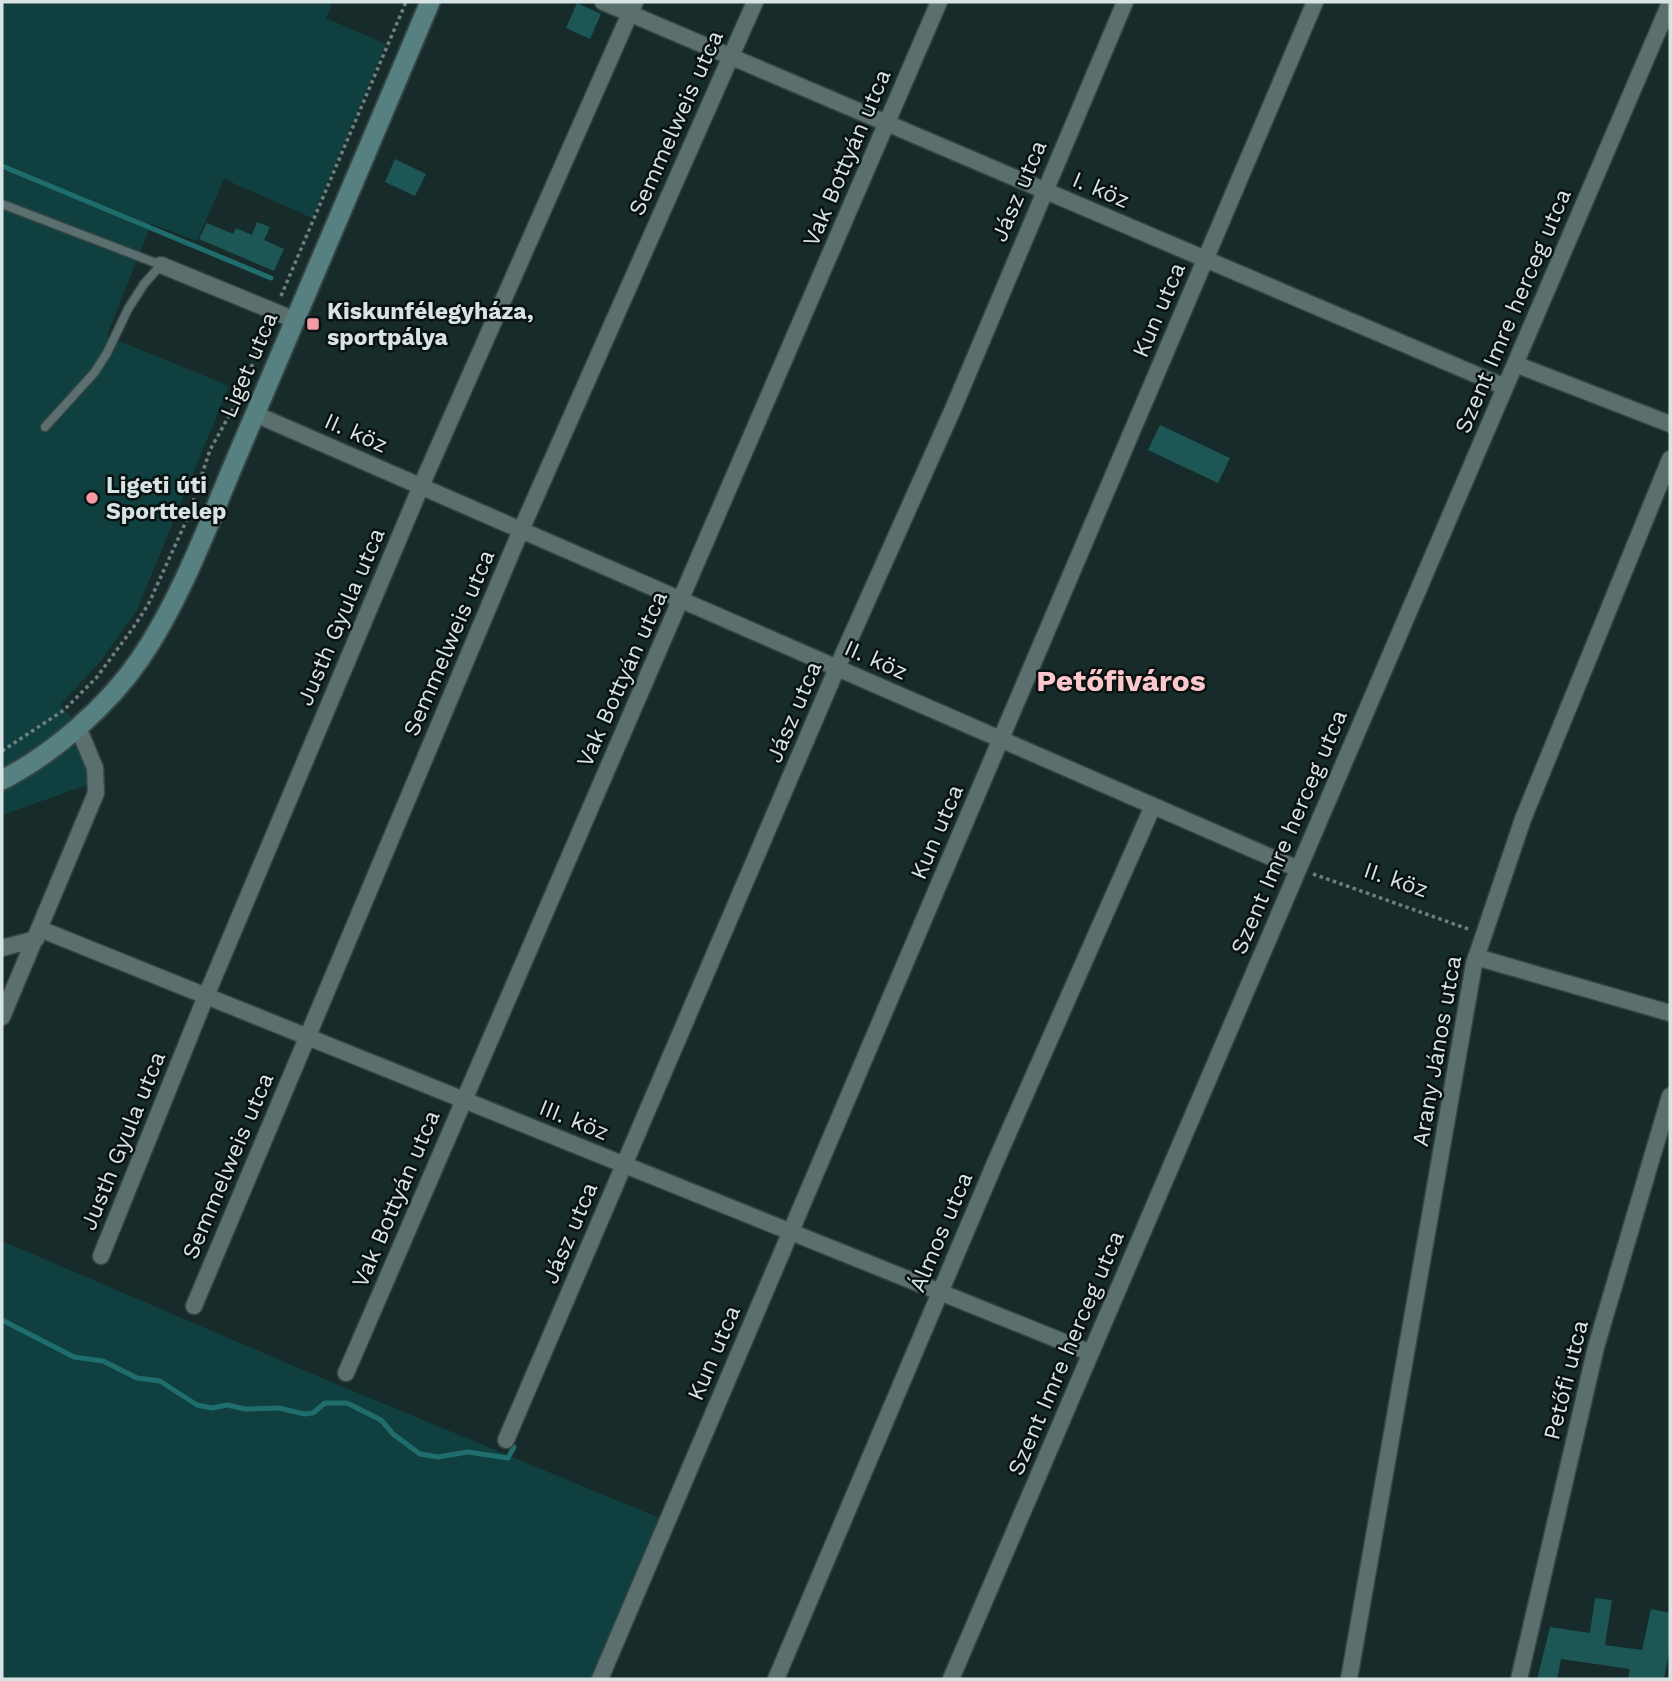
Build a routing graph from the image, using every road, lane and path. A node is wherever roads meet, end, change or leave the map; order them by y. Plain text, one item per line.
1 (430, 2) edge
2 (603, 2) edge
3 (755, 2) edge
4 (939, 2) edge
5 (1125, 2) edge
6 (1315, 2) edge
7 (1670, 3) edge
8 (633, 8) edge
9 (731, 56) junction
10 (887, 123) junction
11 (1044, 190) junction
12 (2, 204) edge
13 (1206, 259) junction
14 (162, 265) junction
15 (295, 320) junction
16 (1515, 363) junction
17 (1505, 387) junction
18 (255, 414) junction
19 (1670, 424) edge
20 (45, 427) dead end
21 (1670, 459) edge
22 (421, 486) junction
23 (522, 530) junction
24 (682, 600) junction
25 (133, 628) dead end
26 (837, 668) junction
27 (78, 727) junction
28 (1001, 739) junction
29 (2, 751) edge
30 (2, 780) edge
31 (1153, 806) junction
32 (1298, 869) junction
33 (38, 934) junction
34 (1483, 935) junction
35 (2, 948) edge
36 (1476, 957) junction
37 (206, 996) junction
38 (1670, 1013) edge
39 (2, 1017) edge
40 (306, 1036) junction
41 (1670, 1096) edge
42 (464, 1100) junction
43 (624, 1164) junction
44 (791, 1231) junction
45 (101, 1256) dead end
46 (940, 1292) junction
47 (194, 1306) dead end
48 (1091, 1353) junction
49 (346, 1374) dead end
50 (506, 1440) dead end
51 (600, 1679) edge
52 (776, 1679) edge
53 (951, 1679) edge
54 (1349, 1679) edge
55 (1519, 1679) edge

1 - 15 main road, Liget utca
2 - 8 street, I. köz
3 - 9 street, Semmelweis utca
4 - 10 street, Vak Bottyán utca
5 - 11 street, Jász utca
6 - 13 street, Kun utca
7 - 16 street, Szent Imre herceg utca
8 - 9 street, I. köz
8 - 22 street, Justh Gyula utca
9 - 10 street, I. köz
9 - 23 street, Semmelweis utca
10 - 11 street, I. köz
10 - 24 street, Vak Bottyán utca
11 - 13 street, I. köz
11 - 26 street, Jász utca
12 - 14 lane
13 - 17 street, I. köz
13 - 28 street, Kun utca
14 - 15 street
14 - 20 lane
15 - 18 main road, Liget utca
16 - 17 street, Szent Imre herceg utca
16 - 19 street
17 - 32 street, Szent Imre herceg utca
18 - 22 street, II. köz
18 - 27 main road, Liget utca
21 - 34 street, Arany János utca
22 - 23 street, II. köz
22 - 37 street, Justh Gyula utca
23 - 24 street, II. köz
23 - 40 street, Semmelweis utca
24 - 26 street, II. köz
24 - 42 street, Vak Bottyán utca
25 - 29 path
26 - 28 street, II. köz
26 - 43 street, Jász utca
27 - 30 main road, Liget utca
27 - 33 street
28 - 31 street, II. köz
28 - 44 street, Kun utca
31 - 32 street, II. köz
31 - 46 street, Álmos utca
32 - 34 path, II. köz
32 - 48 street, Szent Imre herceg utca
33 - 35 street
33 - 37 street, III. köz
33 - 39 street
34 - 36 street, Arany János utca
36 - 38 street
36 - 54 street, Arany János utca
37 - 40 street, III. köz
37 - 45 street, Justh Gyula utca
40 - 42 street, III. köz
40 - 47 street, Semmelweis utca
41 - 55 street, Petőfi utca
42 - 43 street, III. köz
42 - 49 street, Vak Bottyán utca
43 - 44 street, III. köz
43 - 50 street, Jász utca
44 - 46 street, III. köz
44 - 51 street, Kun utca
46 - 48 street, III. köz
46 - 52 street, Álmos utca
48 - 53 street, Szent Imre herceg utca

